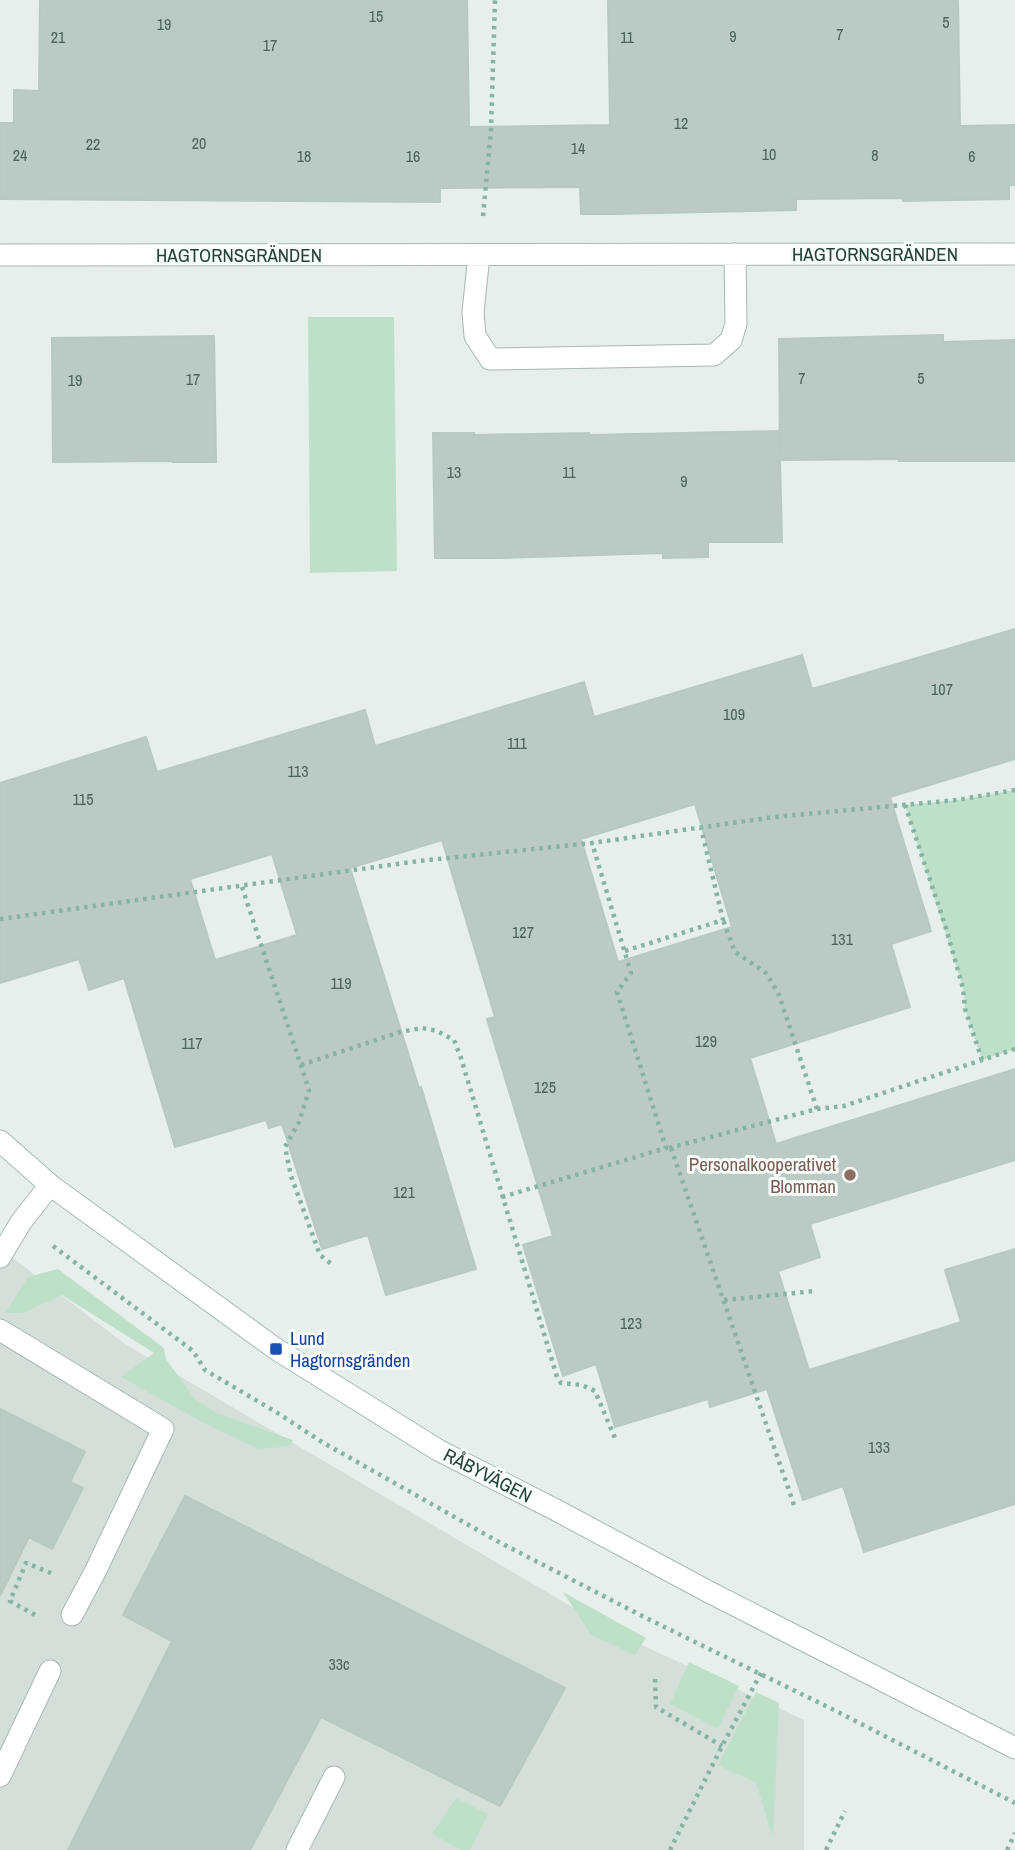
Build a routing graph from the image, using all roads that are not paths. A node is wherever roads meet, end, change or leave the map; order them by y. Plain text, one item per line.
1 (735, 254) junction
2 (1015, 254) edge
3 (0, 255) edge
4 (479, 255) junction
5 (0, 1141) edge
6 (50, 1185) junction
7 (0, 1257) edge
8 (0, 1330) edge
9 (72, 1615) dead end
10 (50, 1671) dead end
11 (1015, 1748) edge
12 (0, 1776) edge
13 (334, 1777) dead end
14 (297, 1850) edge

1 - 2 street, HAGTORNSGRÄNDEN
1 - 4 street, HAGTORNSGRÄNDEN
1 - 4 street
3 - 4 street, HAGTORNSGRÄNDEN
5 - 6 street, RÅBYVÄGEN
6 - 7 street
6 - 11 street, RÅBYVÄGEN
8 - 9 street
10 - 12 street
13 - 14 street

